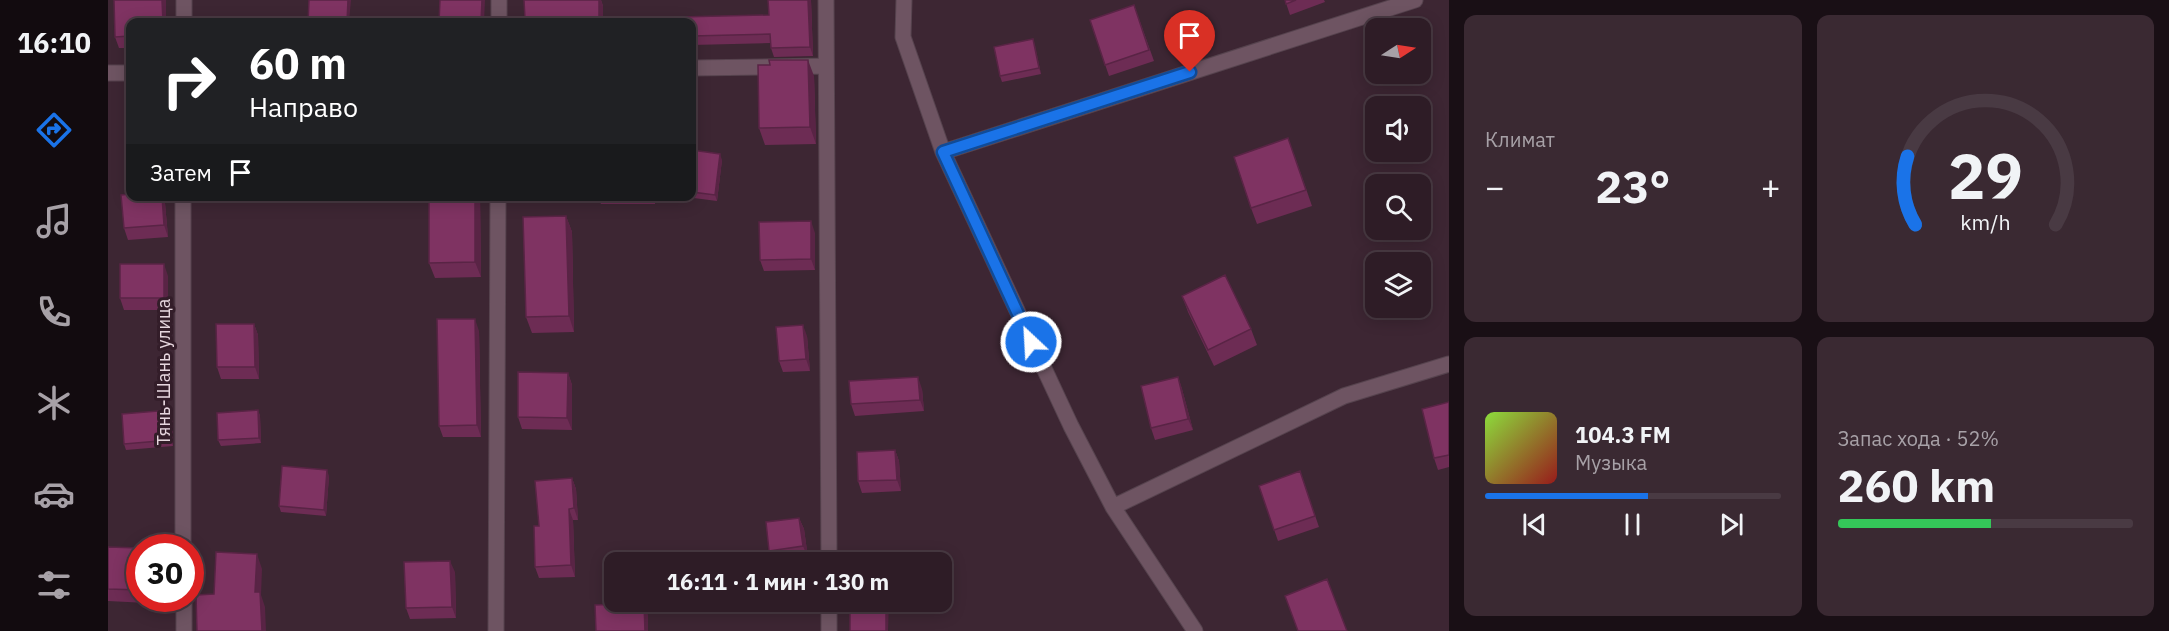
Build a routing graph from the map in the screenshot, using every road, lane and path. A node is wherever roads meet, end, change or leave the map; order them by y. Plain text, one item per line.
1 (184, 0) edge
2 (499, 0) edge
3 (826, 0) edge
4 (904, 0) edge
5 (1415, 0) edge
6 (184, 18) edge
7 (499, 18) edge
8 (826, 66) junction
9 (696, 68) edge
10 (108, 73) edge
11 (126, 73) edge
12 (943, 152) junction
13 (183, 201) edge
14 (498, 201) edge
15 (1449, 363) edge
16 (1113, 507) junction
17 (183, 534) edge
18 (829, 552) edge
19 (184, 612) edge
20 (829, 612) edge
21 (184, 631) edge
22 (496, 631) edge
23 (829, 631) edge
24 (1196, 631) edge

1 - 6 street
2 - 7 street
3 - 8 street
4 - 12 street
5 - 12 street
8 - 9 street
8 - 18 street
10 - 11 street
12 - 16 street
13 - 17 street, Тянь-Шань улица
14 - 22 street
15 - 16 street
16 - 24 street
19 - 21 street
20 - 23 street

